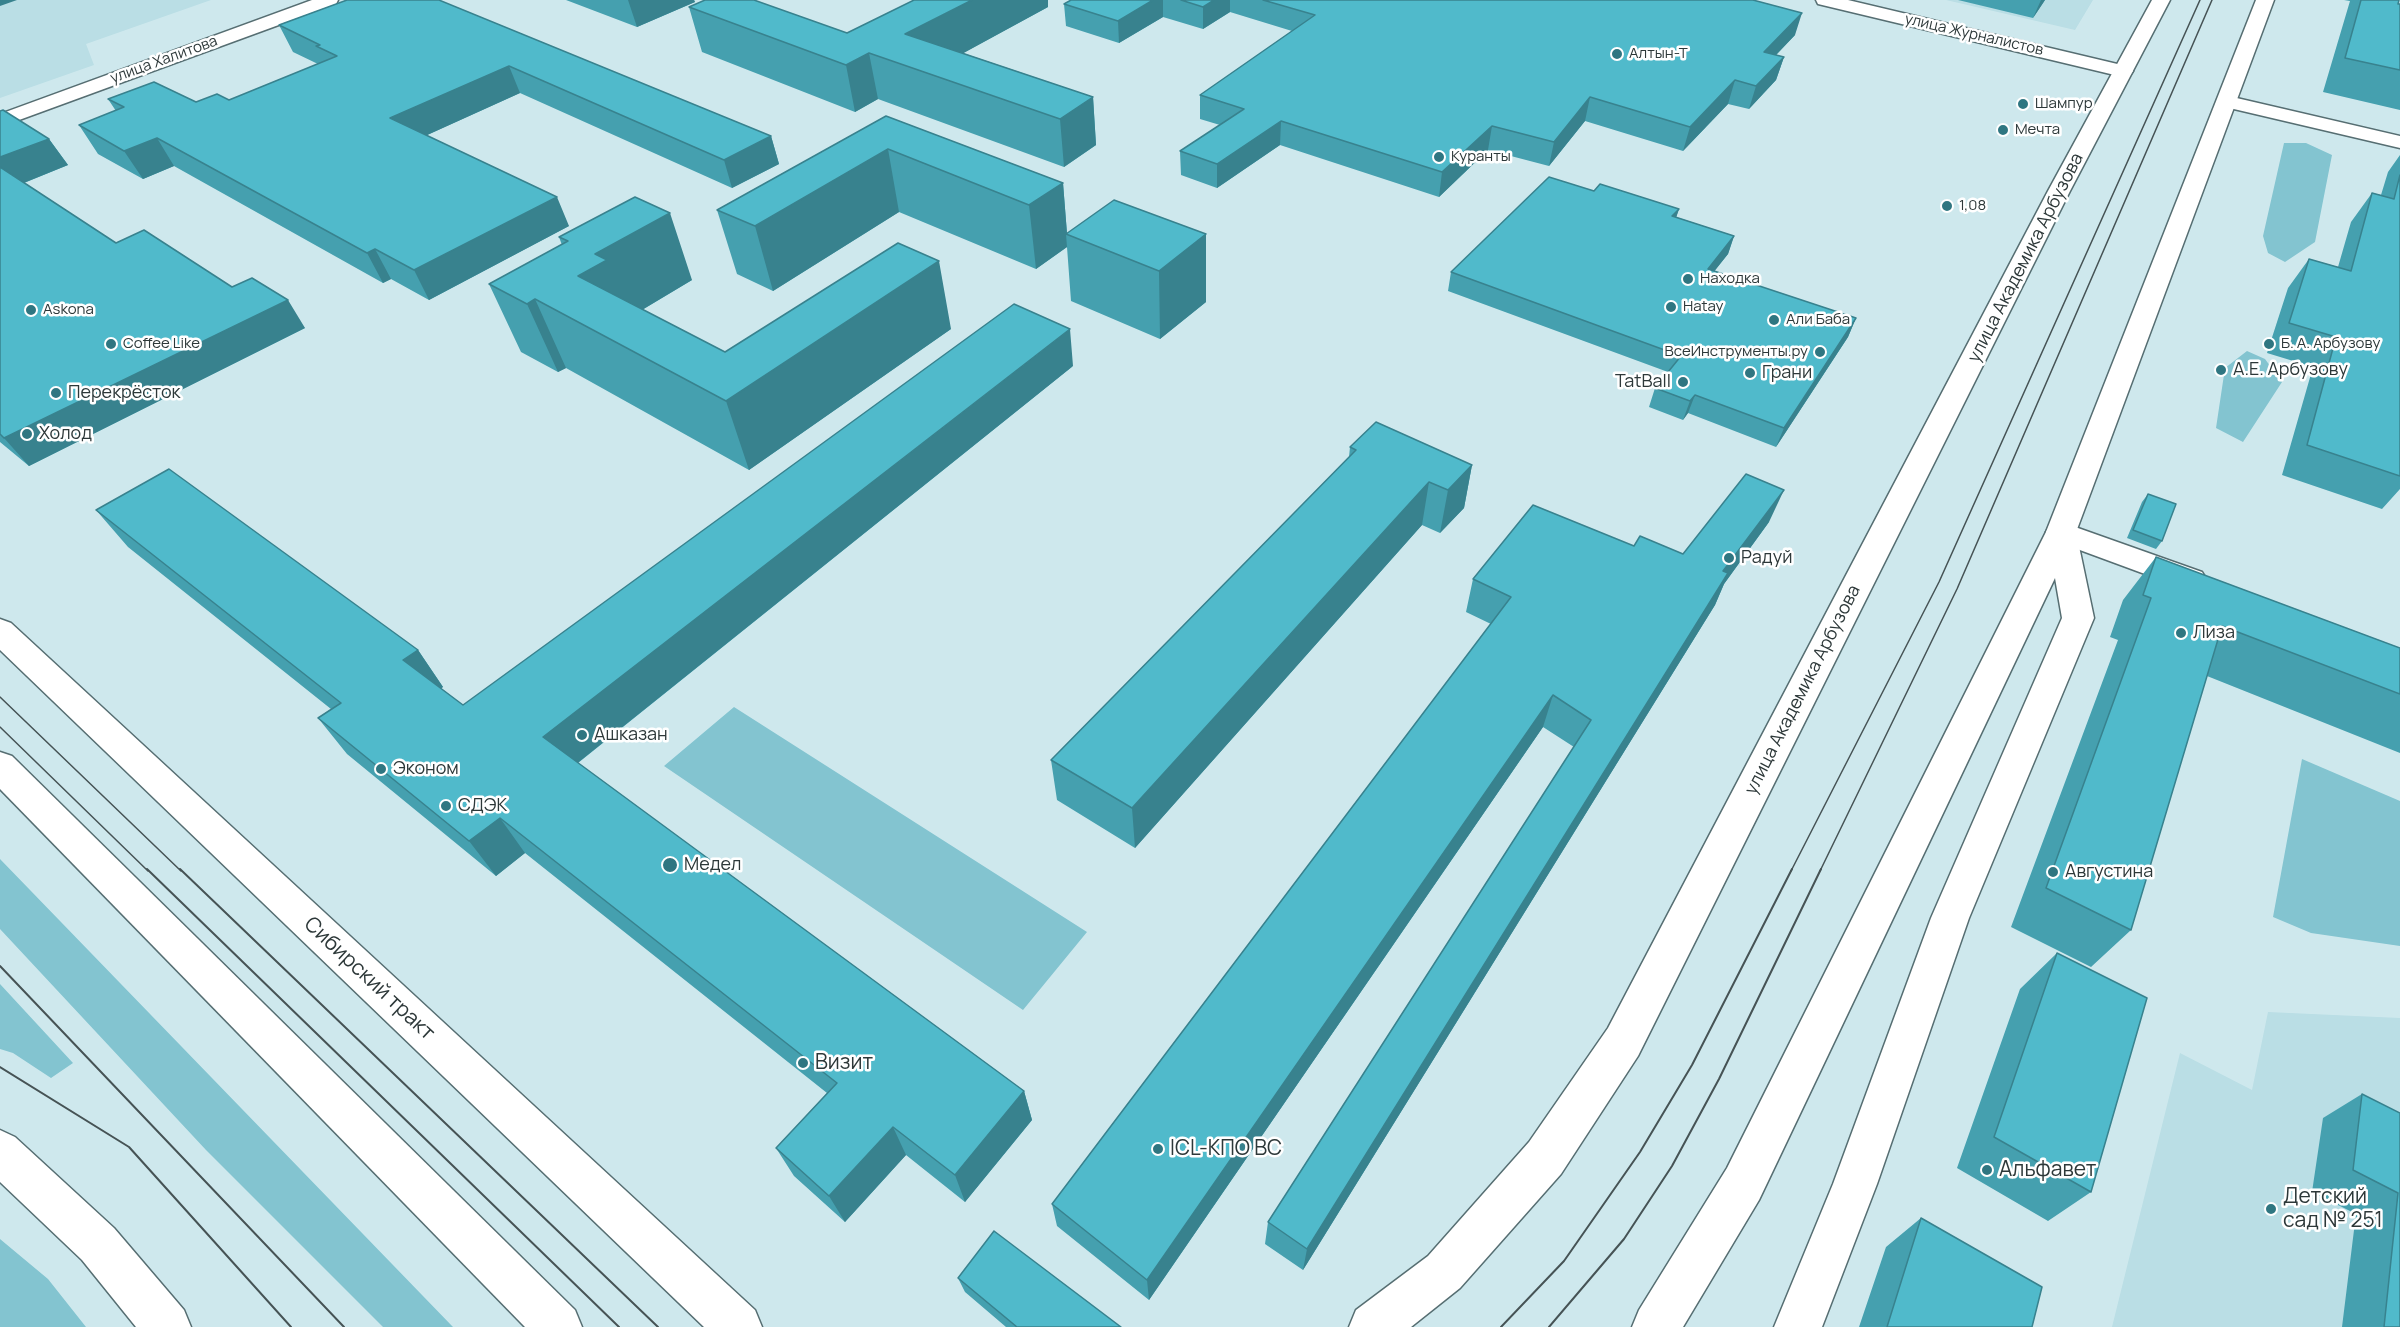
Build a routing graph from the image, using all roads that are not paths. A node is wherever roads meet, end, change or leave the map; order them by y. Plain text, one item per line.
1 (328, 0) edge
2 (1825, 0) edge
3 (2161, 0) edge
4 (2265, 0) edge
5 (2123, 70) junction
6 (2228, 102) junction
7 (0, 120) edge
8 (2400, 142) edge
9 (2061, 532) junction
10 (2218, 590) edge
11 (0, 631) edge
12 (0, 766) edge
13 (0, 1152) edge
14 (167, 1327) edge
15 (558, 1327) edge
16 (738, 1327) edge
17 (1373, 1327) edge
18 (1656, 1327) edge
19 (1798, 1327) edge

1 - 7 main road, улица Халитова
2 - 5 main road, улица Журналистов
3 - 5 main road, улица Академика Арбузова
4 - 6 main road
5 - 17 main road, улица Академика Арбузова
6 - 8 main road
6 - 9 main road
9 - 10 main road
9 - 18 main road
9 - 19 main road
11 - 16 main road, Сибирский тракт
12 - 15 main road
13 - 14 main road

